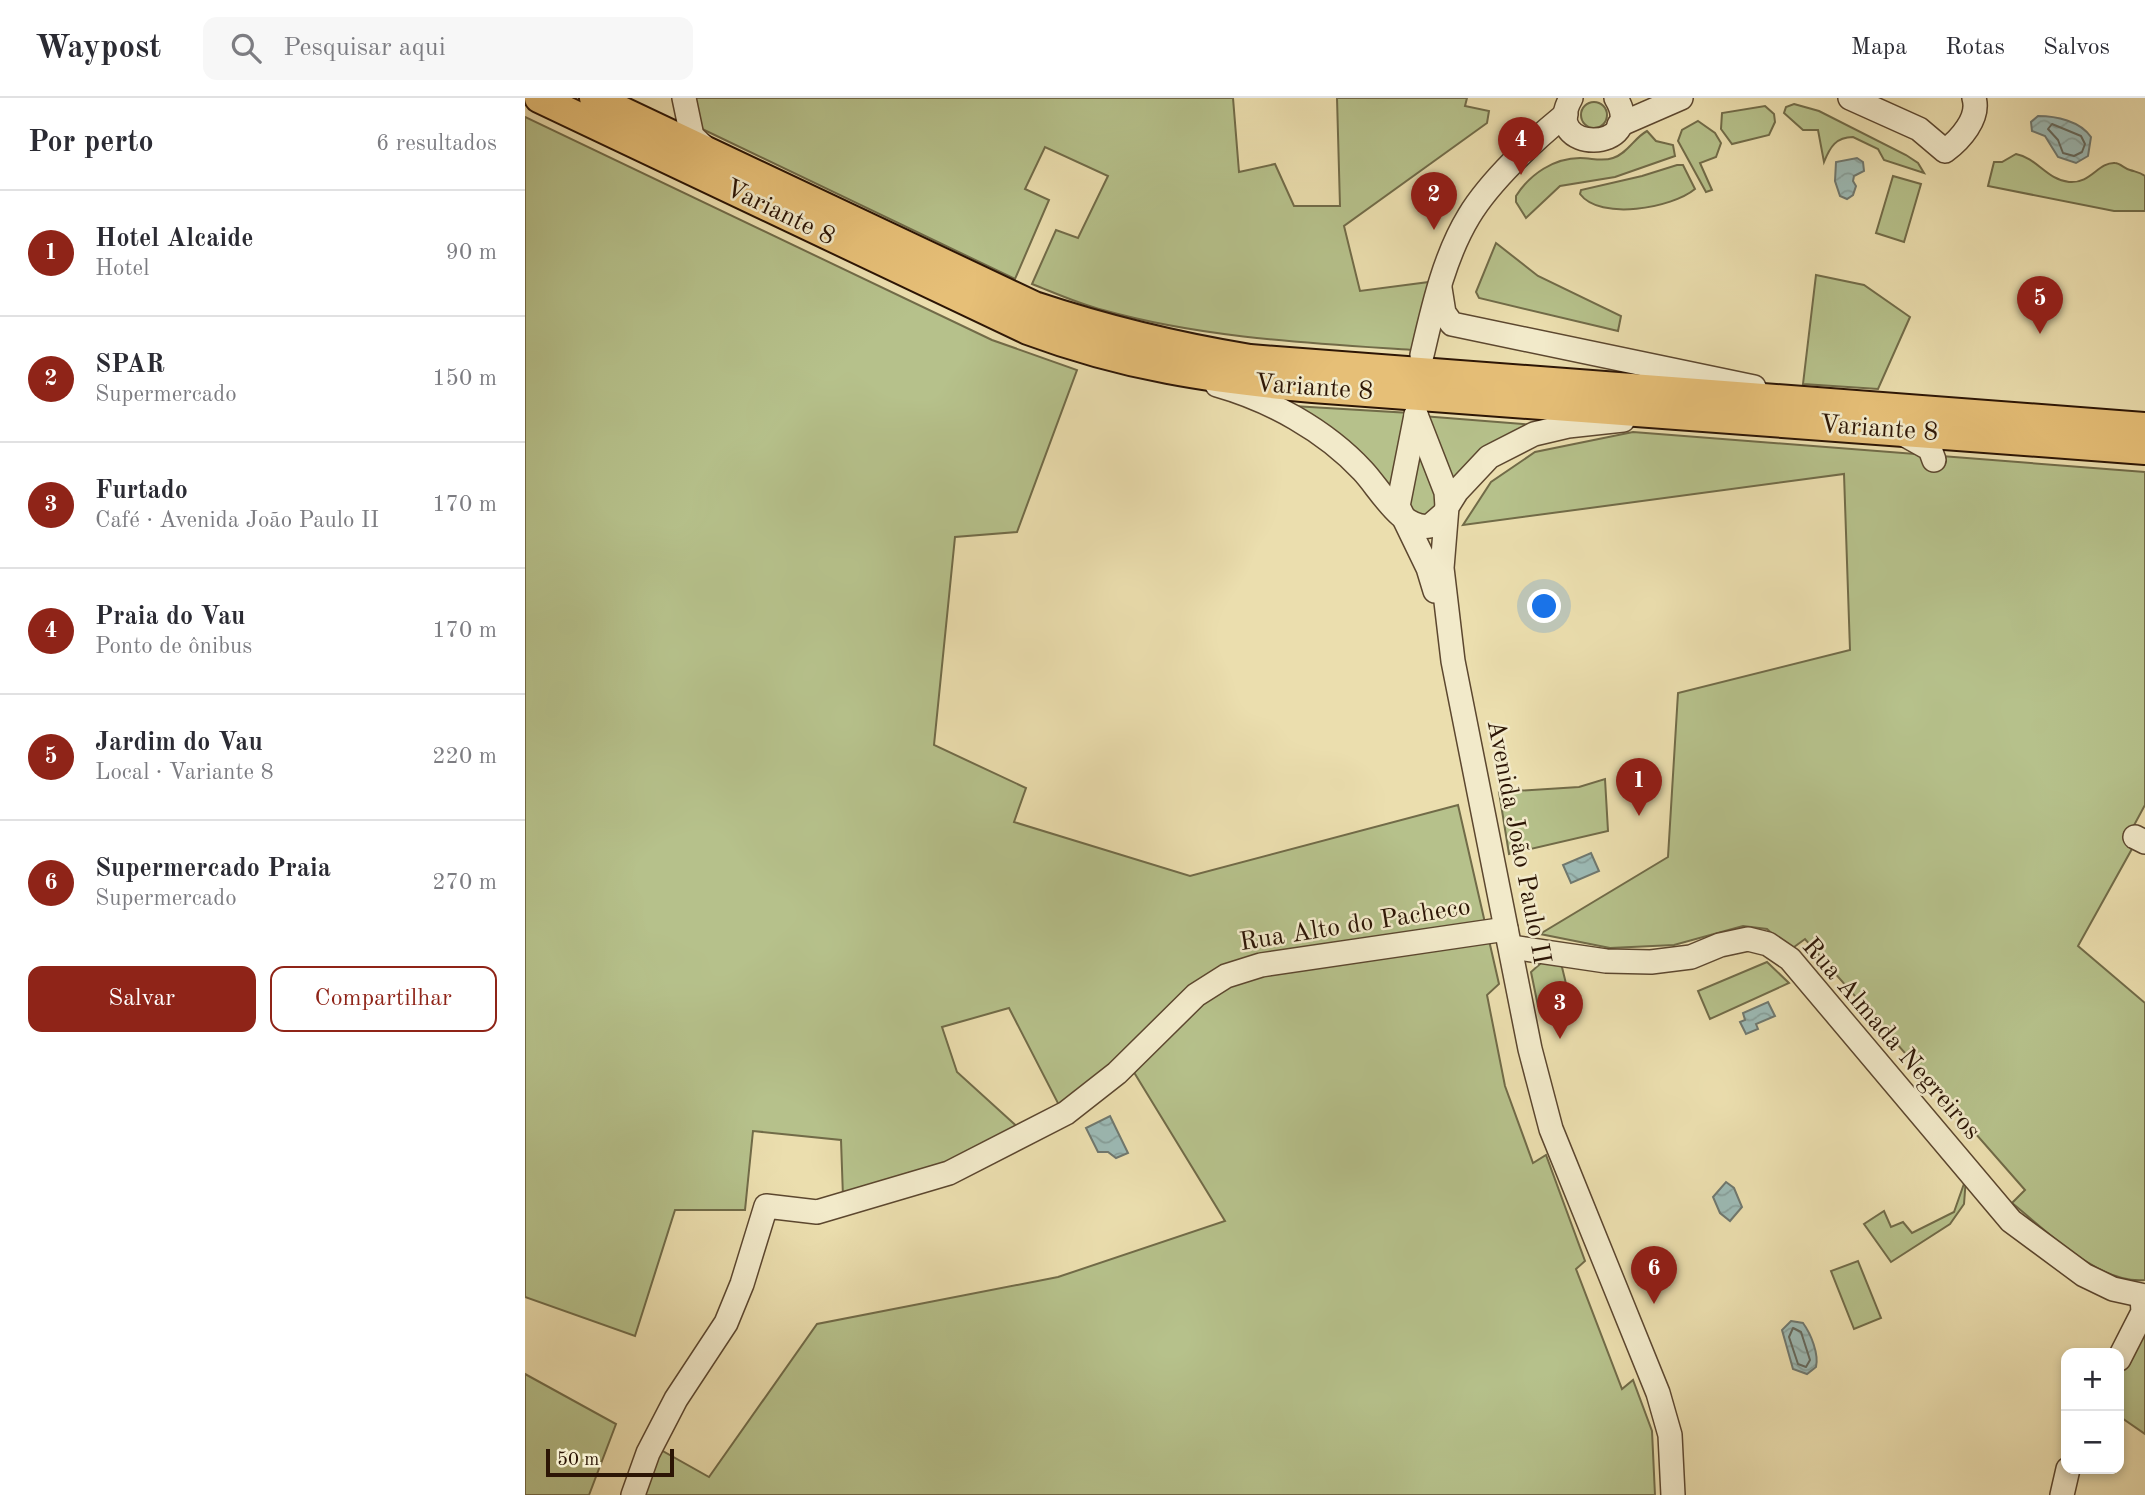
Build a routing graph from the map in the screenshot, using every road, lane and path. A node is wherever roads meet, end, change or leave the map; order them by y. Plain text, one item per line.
1 (539, 98) edge
2 (594, 98) edge
3 (677, 98) edge
4 (684, 98) edge
5 (1616, 98) edge
6 (1624, 98) edge
7 (1680, 98) edge
8 (1850, 98) edge
9 (1974, 98) edge
10 (1569, 106) edge
11 (650, 124) junction
12 (1619, 125) junction
13 (1587, 141) junction
14 (1529, 149) junction
15 (712, 153) junction
16 (1440, 288) junction
17 (1466, 328) junction
18 (1157, 369) junction
19 (1821, 401) junction
20 (1738, 419) junction
21 (2145, 427) edge
22 (2145, 450) edge
23 (1446, 510) junction
24 (1402, 516) junction
25 (1448, 638) junction
26 (1509, 938) junction
27 (2144, 1296) edge
28 (2124, 1349) edge
29 (2067, 1474) edge
30 (633, 1495) edge
31 (1673, 1495) edge
32 (2062, 1495) edge

1 - 18 main road, Variante 8
2 - 11 main road, Variante 8
3 - 11 street
4 - 15 street
5 - 12 street
6 - 7 street
7 - 12 street
8 - 9 street
10 - 13 street
10 - 14 street
11 - 15 main road, Variante 8
12 - 13 street
13 - 14 street
14 - 16 street
15 - 19 main road, Variante 8
16 - 17 street
16 - 17 street
17 - 19 street
18 - 20 main road, Variante 8
18 - 24 street
19 - 21 main road, Variante 8
20 - 22 main road, Variante 8
20 - 23 street
23 - 24 street
23 - 24 street
23 - 25 street
24 - 25 street
25 - 26 street, Avenida João Paulo II
26 - 27 street, Rua Almada Negreiros
26 - 30 street, Rua Alto do Pacheco
26 - 31 street, Avenida João Paulo II
27 - 28 street
29 - 32 street

